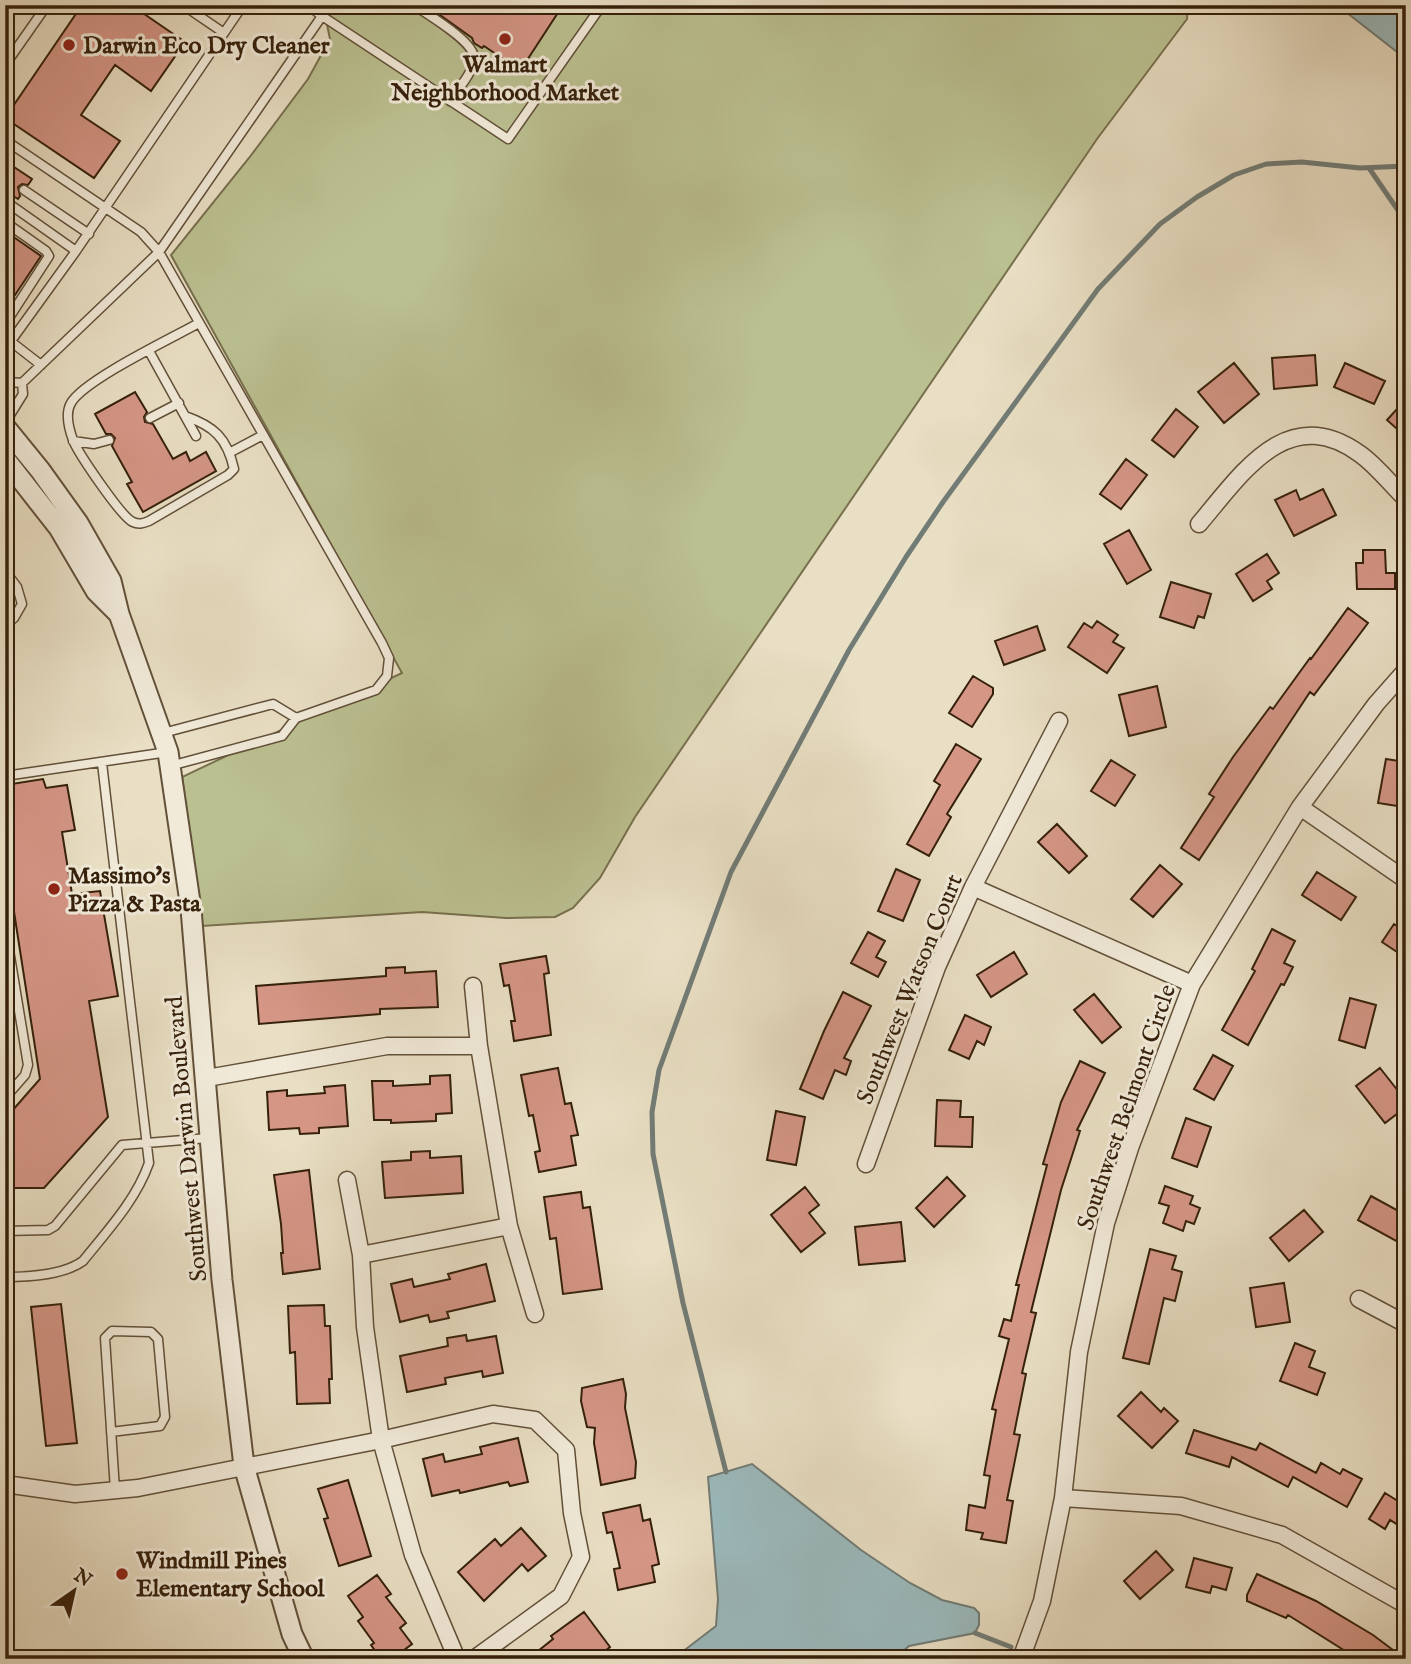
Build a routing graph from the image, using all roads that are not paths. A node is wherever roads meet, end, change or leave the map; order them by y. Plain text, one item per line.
1 (47, 5) edge
2 (183, 5) edge
3 (243, 5) edge
4 (308, 5) edge
5 (328, 5) edge
6 (414, 5) edge
7 (602, 5) edge
8 (322, 16) junction
9 (224, 33) junction
10 (5, 65) edge
11 (450, 101) junction
12 (5, 140) edge
13 (24, 190) dead end
14 (5, 201) edge
15 (106, 209) junction
16 (5, 222) edge
17 (89, 234) junction
18 (76, 251) junction
19 (159, 252) junction
20 (199, 323) junction
21 (5, 324) edge
22 (8, 339) edge
23 (149, 351) junction
24 (41, 365) junction
25 (22, 383) junction
26 (5, 384) edge
27 (179, 404) junction
28 (185, 416) junction
29 (150, 418) dead end
30 (5, 425) edge
31 (263, 435) junction
32 (196, 436) dead end
33 (109, 440) dead end
34 (73, 441) junction
35 (229, 453) junction
36 (5, 459) edge
37 (1406, 499) edge
38 (1199, 524) dead end
39 (5, 571) edge
40 (119, 614) junction
41 (5, 625) edge
42 (1406, 670) edge
43 (296, 718) junction
44 (1059, 721) dead end
45 (162, 733) junction
46 (169, 759) junction
47 (102, 763) junction
48 (5, 776) edge
49 (1300, 807) junction
50 (1406, 880) edge
51 (974, 887) junction
52 (5, 926) edge
53 (1192, 984) junction
54 (473, 986) dead end
55 (479, 1046) junction
56 (206, 1077) junction
57 (5, 1098) edge
58 (211, 1138) junction
59 (148, 1142) junction
60 (866, 1164) dead end
61 (347, 1180) dead end
62 (509, 1226) junction
63 (5, 1231) edge
64 (361, 1255) junction
65 (5, 1277) edge
66 (1359, 1299) dead end
67 (535, 1314) dead end
68 (1406, 1324) edge
69 (111, 1432) junction
70 (381, 1440) junction
71 (244, 1466) junction
72 (5, 1484) edge
73 (115, 1490) junction
74 (1063, 1498) junction
75 (1406, 1605) edge
76 (304, 1659) edge
77 (457, 1659) edge
78 (474, 1659) edge
79 (1021, 1659) edge

1 - 10 lane
2 - 9 lane
3 - 9 lane
4 - 8 lane
5 - 8 lane
6 - 11 lane
7 - 11 lane
8 - 11 lane
8 - 19 lane
9 - 15 lane
12 - 15 lane
13 - 17 lane
14 - 18 lane
15 - 17 lane
15 - 19 lane
16 - 21 lane
17 - 18 lane
18 - 22 lane
19 - 20 lane
19 - 24 lane
20 - 23 lane
20 - 31 lane
22 - 24 lane
23 - 27 lane
23 - 34 lane
24 - 25 lane
25 - 26 lane
25 - 30 lane
27 - 28 lane
27 - 29 lane
28 - 32 lane
28 - 35 lane
30 - 40 street, Southwest Darwin Boulevard
31 - 35 lane
31 - 43 lane
33 - 34 lane
34 - 35 lane
36 - 40 street, Southwest Darwin Boulevard
37 - 38 street
39 - 41 lane
40 - 45 street, Southwest Darwin Boulevard
42 - 49 street, Southwest Belmont Circle
43 - 45 lane
43 - 46 lane
44 - 51 street, Southwest Watson Court
45 - 46 street, Southwest Darwin Boulevard
46 - 47 lane
46 - 56 street, Southwest Darwin Boulevard
47 - 48 lane
47 - 59 lane
49 - 50 street
49 - 53 street, Southwest Belmont Circle
51 - 53 street
51 - 60 street, Southwest Watson Court
52 - 57 lane
53 - 74 street, Southwest Belmont Circle
54 - 55 street
55 - 56 street
55 - 62 street
56 - 58 street, Southwest Darwin Boulevard
58 - 59 lane
58 - 71 street, Southwest Darwin Boulevard
59 - 63 lane
59 - 65 lane
61 - 64 street
62 - 64 street
62 - 67 street
64 - 70 street
66 - 68 street
69 - 69 lane
69 - 73 lane
70 - 71 street
70 - 77 street
70 - 78 street
71 - 73 street
71 - 76 street, Southwest Darwin Boulevard
72 - 73 street
74 - 75 street
74 - 79 street, Southwest Belmont Circle

